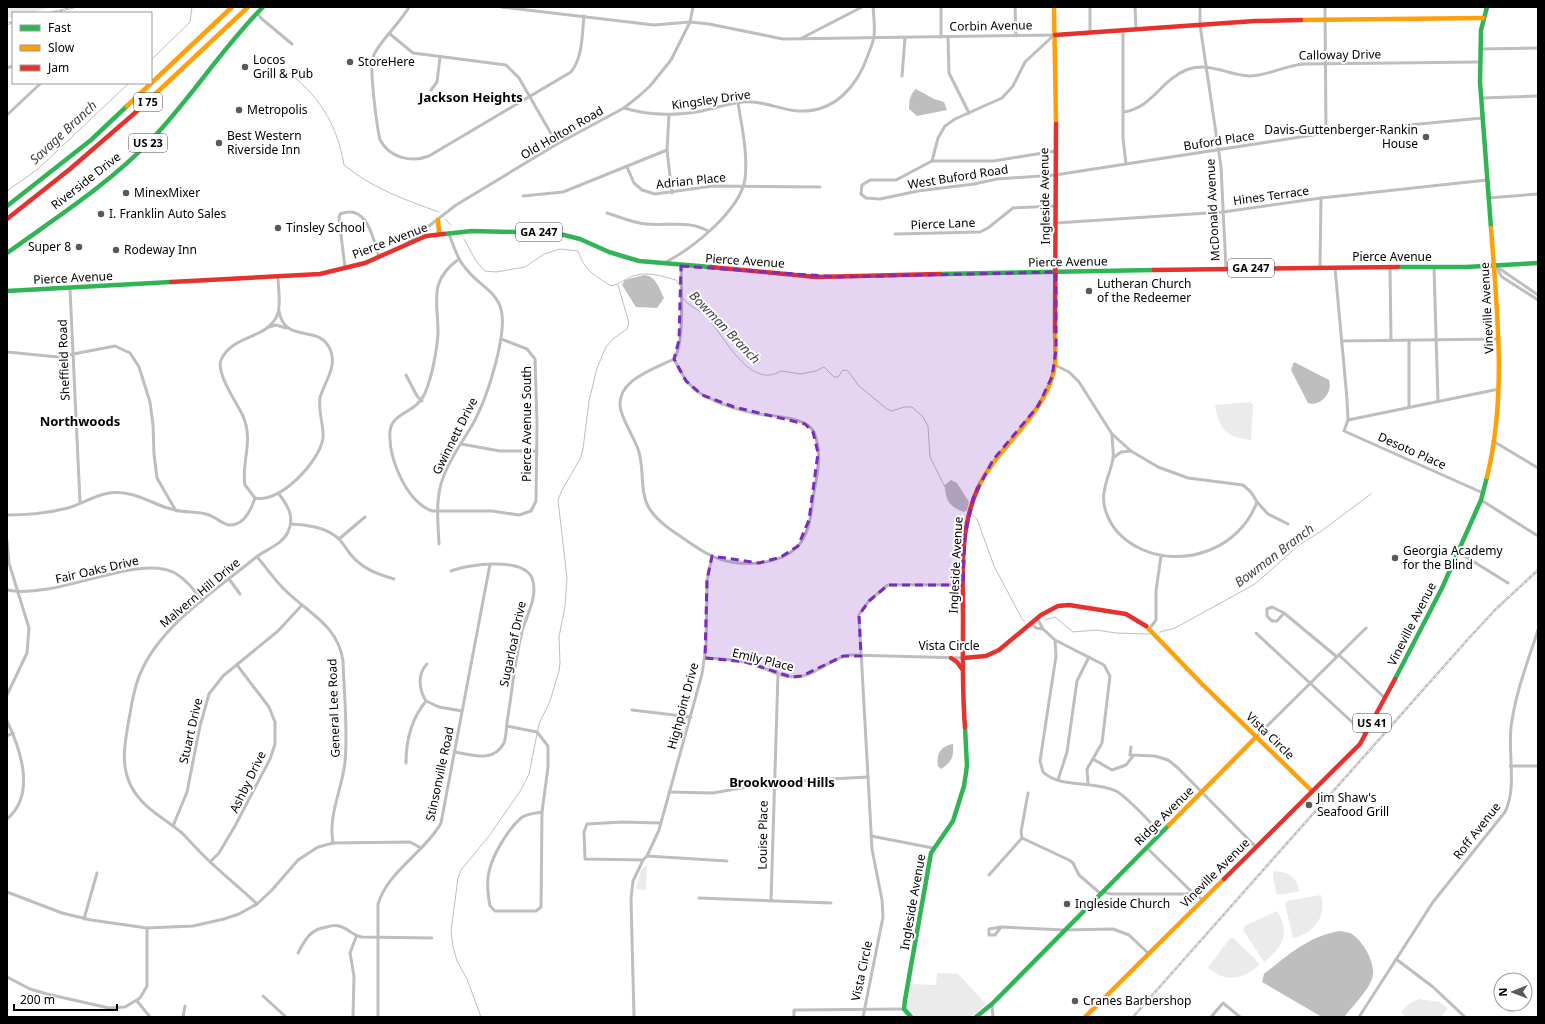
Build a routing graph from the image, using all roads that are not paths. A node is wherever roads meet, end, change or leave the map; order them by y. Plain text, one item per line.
1 (232, 7) edge
2 (248, 7) edge
3 (263, 7) edge
4 (410, 7) edge
5 (501, 7) edge
6 (693, 7) edge
7 (862, 7) edge
8 (873, 7) edge
9 (941, 7) edge
10 (1016, 7) edge
11 (1054, 7) edge
12 (1090, 7) edge
13 (1135, 7) edge
14 (1200, 7) edge
15 (1325, 7) edge
16 (1487, 7) edge
17 (257, 12) junction
18 (584, 16) junction
19 (1483, 18) junction
20 (1325, 19) junction
21 (690, 22) junction
22 (1200, 25) junction
23 (1136, 30) junction
24 (1123, 31) junction
25 (1090, 32) junction
26 (390, 34) junction
27 (1055, 35) junction
28 (1016, 36) junction
29 (941, 37) junction
30 (948, 37) junction
31 (874, 38) junction
32 (905, 38) junction
33 (800, 39) junction
34 (292, 44) dead end
35 (1538, 48) edge
36 (1480, 49) junction
37 (440, 57) junction
38 (1480, 62) junction
39 (1325, 63) junction
40 (1206, 67) junction
41 (902, 76) dead end
42 (152, 83) edge
43 (40, 84) edge
44 (151, 84) edge
45 (431, 90) dead end
46 (1538, 96) edge
47 (530, 97) junction
48 (1481, 98) junction
49 (738, 103) junction
50 (624, 108) junction
51 (1124, 112) junction
52 (969, 113) junction
53 (7, 115) edge
54 (669, 115) junction
55 (1482, 118) junction
56 (1326, 133) junction
57 (557, 144) junction
58 (667, 150) junction
59 (1218, 150) junction
60 (1055, 151) junction
61 (932, 161) junction
62 (1126, 164) junction
63 (627, 167) junction
64 (1055, 175) junction
65 (1487, 180) junction
66 (742, 186) junction
67 (820, 187) dead end
68 (672, 193) junction
69 (1538, 194) edge
70 (523, 196) dead end
71 (1321, 198) junction
72 (1488, 198) junction
73 (7, 206) edge
74 (1055, 206) junction
75 (1224, 212) junction
76 (607, 213) dead end
77 (7, 219) edge
78 (438, 220) junction
79 (1056, 223) junction
80 (708, 231) junction
81 (448, 232) junction
82 (439, 233) junction
83 (895, 234) dead end
84 (406, 244) junction
85 (7, 253) edge
86 (379, 257) junction
87 (459, 259) junction
88 (1538, 263) edge
89 (657, 264) junction
90 (682, 266) junction
91 (1495, 266) junction
92 (1320, 267) junction
93 (1390, 267) junction
94 (1434, 267) junction
95 (1335, 268) junction
96 (345, 269) junction
97 (1226, 269) junction
98 (1056, 272) junction
99 (278, 276) junction
100 (70, 289) junction
101 (7, 291) edge
102 (1538, 295) edge
103 (1538, 300) edge
104 (279, 311) junction
105 (269, 327) junction
106 (286, 328) junction
107 (501, 339) junction
108 (1499, 339) junction
109 (1391, 340) junction
110 (1409, 340) junction
111 (1436, 340) junction
112 (1342, 341) junction
113 (7, 352) edge
114 (72, 353) junction
115 (674, 359) junction
116 (1055, 365) junction
117 (406, 375) dead end
118 (1499, 389) junction
119 (422, 401) junction
120 (1438, 402) junction
121 (1409, 407) junction
122 (1348, 420) junction
123 (1112, 434) junction
124 (1493, 441) junction
125 (461, 444) junction
126 (537, 451) junction
127 (1131, 451) junction
128 (1113, 458) junction
129 (1538, 468) edge
130 (1483, 493) junction
131 (279, 494) junction
132 (255, 498) junction
133 (1481, 500) junction
134 (80, 502) junction
135 (1257, 502) junction
136 (176, 510) junction
137 (438, 511) junction
138 (7, 515) edge
139 (365, 517) dead end
140 (291, 524) junction
141 (1288, 524) dead end
142 (1538, 536) edge
143 (339, 539) junction
144 (7, 541) edge
145 (439, 544) dead end
146 (1458, 552) junction
147 (712, 556) junction
148 (1162, 556) junction
149 (257, 557) junction
150 (490, 564) junction
151 (451, 571) dead end
152 (229, 579) junction
153 (394, 579) dead end
154 (1508, 582) dead end
155 (963, 585) junction
156 (7, 590) edge
157 (19, 591) junction
158 (240, 594) dead end
159 (202, 601) junction
160 (302, 605) junction
161 (1284, 613) junction
162 (1037, 618) junction
163 (1031, 623) junction
164 (1150, 628) junction
165 (1366, 628) dead end
166 (1043, 629) junction
167 (1538, 630) edge
168 (1256, 632) dead end
169 (1055, 640) junction
170 (861, 656) junction
171 (1338, 656) junction
172 (1089, 657) junction
173 (705, 658) junction
174 (951, 658) junction
175 (963, 658) junction
176 (427, 664) dead end
177 (237, 665) junction
178 (962, 671) junction
179 (778, 673) junction
180 (1310, 683) junction
181 (7, 695) edge
182 (1385, 698) junction
183 (426, 701) junction
184 (632, 710) dead end
185 (462, 711) junction
186 (690, 717) junction
187 (7, 721) edge
188 (507, 726) junction
189 (13, 733) junction
190 (1366, 734) junction
191 (7, 736) edge
192 (1256, 737) junction
193 (1131, 747) dead end
194 (455, 752) junction
195 (1133, 756) junction
196 (1093, 759) junction
197 (406, 763) dead end
198 (1510, 766) junction
199 (1538, 766) edge
200 (868, 777) junction
201 (1058, 780) junction
202 (774, 782) junction
203 (1088, 784) junction
204 (1312, 791) junction
205 (669, 792) junction
206 (1203, 792) junction
207 (1028, 793) dead end
208 (542, 812) junction
209 (7, 819) edge
210 (660, 823) junction
211 (173, 826) junction
212 (1161, 834) junction
213 (871, 836) junction
214 (1022, 838) junction
215 (333, 843) junction
216 (1256, 846) junction
217 (421, 848) junction
218 (933, 848) junction
219 (1147, 848) junction
220 (647, 856) junction
221 (643, 860) junction
222 (727, 861) dead end
223 (210, 862) junction
224 (97, 873) dead end
225 (989, 875) dead end
226 (7, 892) edge
227 (1102, 893) junction
228 (1194, 894) junction
229 (699, 898) dead end
230 (1203, 900) junction
231 (771, 901) junction
232 (831, 903) dead end
233 (257, 904) junction
234 (84, 919) junction
235 (1001, 927) dead end
236 (147, 928) junction
237 (1064, 930) junction
238 (356, 936) junction
239 (378, 938) junction
240 (432, 938) dead end
241 (298, 954) dead end
242 (1149, 954) junction
243 (1396, 959) junction
244 (7, 977) edge
245 (262, 996) dead end
246 (137, 1000) junction
247 (992, 1004) junction
248 (186, 1006) dead end
249 (904, 1008) junction
250 (864, 1009) junction
251 (150, 1017) edge
252 (182, 1017) edge
253 (286, 1017) edge
254 (353, 1017) edge
255 (378, 1017) edge
256 (634, 1017) edge
257 (794, 1017) edge
258 (863, 1017) edge
259 (910, 1017) edge
260 (976, 1017) edge
261 (993, 1017) edge
262 (1085, 1017) edge
263 (1212, 1017) edge
264 (1240, 1017) edge
265 (1359, 1017) edge
266 (1465, 1017) edge

1 - 42 main road, I 75
2 - 77 main road, I 75
3 - 17 main road, Riverside Drive / US 23
4 - 26 street
5 - 18 street, Corbin Avenue
6 - 21 street, Old Holton Road
7 - 33 street
8 - 31 street, Kingsley Drive
9 - 29 street
10 - 28 street
11 - 27 main road, Ingleside Avenue
12 - 25 street
13 - 23 street
14 - 22 street, McDonald Avenue
15 - 20 street
16 - 19 main road, Vineville Avenue
17 - 34 street
17 - 85 main road, Riverside Drive / US 23
18 - 21 street, Corbin Avenue
18 - 47 street
19 - 20 main road, Corbin Avenue
19 - 36 main road, Vineville Avenue
20 - 22 main road, Corbin Avenue
20 - 39 street
21 - 33 street, Corbin Avenue
21 - 50 street, Old Holton Road
22 - 23 main road, Corbin Avenue
22 - 40 street, McDonald Avenue
23 - 24 main road, Corbin Avenue
24 - 25 main road, Corbin Avenue
24 - 51 street
25 - 27 main road, Corbin Avenue
26 - 37 street
26 - 47 street
27 - 28 street, Corbin Avenue
27 - 52 street
27 - 60 main road, Ingleside Avenue
28 - 30 street, Corbin Avenue
29 - 30 street, Corbin Avenue
29 - 32 street, Corbin Avenue
30 - 52 street
31 - 32 street, Corbin Avenue
31 - 33 street, Corbin Avenue
31 - 49 street, Kingsley Drive
32 - 41 street
35 - 36 street
36 - 38 main road, Vineville Avenue
37 - 45 street
37 - 47 street
38 - 39 street, Calloway Drive
38 - 48 main road, Vineville Avenue
39 - 40 street, Calloway Drive
39 - 56 street
40 - 51 street, Calloway Drive
40 - 59 street, McDonald Avenue
43 - 53 street
44 - 73 main road, I 75
46 - 48 street
47 - 57 street
48 - 55 main road, Vineville Avenue
49 - 54 street, Kingsley Drive
49 - 66 street
50 - 54 street, Kingsley Drive
50 - 57 street, Old Holton Road
51 - 62 street
52 - 61 street
54 - 58 street
55 - 56 street, Buford Place
55 - 65 main road, Vineville Avenue
56 - 59 street, Buford Place
57 - 78 street, Old Holton Road
58 - 63 street
58 - 68 street
59 - 62 street, Buford Place
59 - 75 street, McDonald Avenue
60 - 61 street
60 - 64 main road, Ingleside Avenue
61 - 64 street, West Buford Road
62 - 64 street, Buford Place
63 - 68 street, Adrian Place
63 - 70 street
64 - 74 main road, Ingleside Avenue
65 - 71 street, Hines Terrace
65 - 72 main road, Vineville Avenue
66 - 67 street, Adrian Place
66 - 68 street, Adrian Place
66 - 80 street
69 - 72 street
71 - 75 street, Hines Terrace
71 - 92 street
72 - 91 main road, Vineville Avenue
74 - 79 main road, Ingleside Avenue
74 - 83 street, Pierce Lane
75 - 79 street, Hines Terrace
75 - 97 street, McDonald Avenue
76 - 80 street
78 - 82 main road
78 - 84 street, Old Holton Road
79 - 98 main road, Ingleside Avenue
80 - 89 street
81 - 82 main road, Pierce Avenue / GA 247
81 - 87 street
81 - 89 main road, Pierce Avenue / GA 247
82 - 84 main road, Pierce Avenue / GA 247
84 - 86 main road, Pierce Avenue / GA 247
86 - 96 main road, Pierce Avenue / GA 247
86 - 96 street
87 - 107 street
87 - 119 street
88 - 91 main road, Pierce Avenue
89 - 90 main road, Pierce Avenue / GA 247
90 - 98 main road, Pierce Avenue / GA 247
90 - 115 street
91 - 94 main road, Pierce Avenue / GA 247
91 - 102 street
91 - 103 street
91 - 108 main road, Vineville Avenue / US 41
92 - 95 main road, Pierce Avenue / GA 247
92 - 97 main road, Pierce Avenue / GA 247
93 - 94 main road, Pierce Avenue / GA 247
93 - 95 main road, Pierce Avenue / GA 247
93 - 109 street
94 - 111 street
95 - 112 street
96 - 99 main road, Pierce Avenue / GA 247
97 - 98 main road, Pierce Avenue / GA 247
98 - 116 main road, Ingleside Avenue
99 - 100 main road, Pierce Avenue / GA 247
99 - 104 street
100 - 101 main road, Pierce Avenue / GA 247
100 - 114 street, Sheffield Road
104 - 105 street
104 - 106 street
105 - 106 street
105 - 132 street
106 - 131 street
107 - 125 street, Gwinnett Drive
107 - 126 street, Pierce Avenue South
108 - 111 street
108 - 118 main road, Vineville Avenue / US 41
109 - 110 street
109 - 112 street
110 - 111 street
110 - 121 street
111 - 120 street
112 - 122 street
113 - 114 street
114 - 134 street, Sheffield Road
114 - 136 street
115 - 147 street
115 - 147 street
116 - 123 street
116 - 155 main road, Ingleside Avenue
117 - 119 street
118 - 120 street
118 - 124 main road, Vineville Avenue / US 41
119 - 137 street
120 - 121 street
121 - 122 street
122 - 130 street, Desoto Place
123 - 127 street
123 - 128 street
124 - 129 street
124 - 130 main road, Vineville Avenue / US 41
125 - 126 street
125 - 137 street, Gwinnett Drive
126 - 137 street, Pierce Avenue South
127 - 128 street
127 - 135 street
128 - 148 street
130 - 133 main road, Vineville Avenue / US 41
131 - 132 street
131 - 140 street
132 - 136 street
133 - 142 street
133 - 146 main road, Vineville Avenue / US 41
134 - 136 street
134 - 138 street
135 - 141 street
135 - 148 street
137 - 145 street, Gwinnett Drive
139 - 143 street
140 - 143 street
140 - 149 street, Malvern Hill Drive
143 - 153 street
144 - 157 street
146 - 154 street
146 - 182 main road, Vineville Avenue / US 41
147 - 173 street, Highpoint Drive
148 - 164 street
149 - 152 street, Malvern Hill Drive
149 - 160 street, General Lee Road
150 - 151 street, Sugarloaf Drive
150 - 185 street, Stinsonville Road
150 - 188 street, Sugarloaf Drive
152 - 158 street
152 - 159 street, Malvern Hill Drive
155 - 170 street
155 - 175 main road, Ingleside Avenue
156 - 157 street, Fair Oaks Drive
157 - 159 street, Fair Oaks Drive
157 - 181 street
159 - 211 street, Malvern Hill Drive
160 - 177 street, Stuart Drive
160 - 215 street, General Lee Road
161 - 161 street
161 - 171 street
162 - 163 main road, Vista Circle
162 - 164 main road, Vista Circle
162 - 166 street
163 - 166 street
163 - 175 main road, Vista Circle
164 - 192 main road, Vista Circle
165 - 171 street, Ridge Avenue
166 - 169 street
167 - 198 street, Roff Avenue
168 - 180 street
169 - 172 street
169 - 201 street
170 - 174 street, Vista Circle
170 - 179 street, Emily Place
170 - 200 street, Vista Circle
171 - 180 street, Ridge Avenue
171 - 182 street
172 - 196 street
172 - 201 street
173 - 179 street, Emily Place
173 - 186 street, Highpoint Drive
174 - 175 street, Vista Circle
174 - 178 main road
175 - 178 main road, Ingleside Avenue
176 - 183 street
177 - 211 street, Stuart Drive
177 - 223 street, Ashby Drive
178 - 218 main road, Ingleside Avenue
179 - 202 street, Louise Place
180 - 190 street
180 - 192 street, Ridge Avenue
182 - 190 main road, Vineville Avenue / US 41
183 - 185 street
183 - 197 street
184 - 186 street
185 - 194 street, Stinsonville Road
186 - 205 street, Highpoint Drive
187 - 189 street
188 - 194 street, Sugarloaf Drive
188 - 208 street
189 - 191 street
189 - 209 street
190 - 204 main road, Vineville Avenue / US 41
192 - 204 main road, Vista Circle
192 - 206 main road, Ridge Avenue
193 - 195 street
194 - 217 street, Stinsonville Road
195 - 196 street
195 - 206 street
196 - 203 street
198 - 199 street
198 - 243 street, Roff Avenue
200 - 202 street
200 - 213 street, Vista Circle
201 - 203 street
202 - 205 street
202 - 231 street, Louise Place
203 - 212 street
204 - 216 main road, Vineville Avenue / US 41
205 - 210 street, Highpoint Drive
206 - 212 main road, Ridge Avenue
206 - 216 street
207 - 214 street
208 - 208 street
210 - 220 street, Highpoint Drive
210 - 221 street
211 - 223 street, Malvern Hill Drive
212 - 219 main road, Ridge Avenue
213 - 218 street
213 - 250 street, Vista Circle
214 - 225 street
214 - 227 street
215 - 217 street
215 - 233 street
216 - 230 main road, Vineville Avenue / US 41
217 - 239 street, Stinsonville Road
218 - 249 main road, Ingleside Avenue
219 - 227 main road, Ridge Avenue
219 - 228 street
220 - 221 street, Highpoint Drive
220 - 222 street
221 - 256 street, Highpoint Drive
223 - 233 street, Malvern Hill Drive
224 - 234 street
226 - 234 street
227 - 228 street
227 - 237 main road, Ridge Avenue
228 - 230 street
229 - 231 street
230 - 242 main road, Vineville Avenue / US 41
231 - 232 street
233 - 236 street
234 - 236 street
235 - 237 street
236 - 246 street
237 - 242 street
237 - 247 main road, Ridge Avenue
238 - 239 street
238 - 241 street
238 - 254 street
239 - 240 street
239 - 255 street, Stinsonville Road
242 - 262 main road, Vineville Avenue / US 41
243 - 265 street, Roff Avenue
243 - 266 street
244 - 246 street
245 - 253 street
246 - 251 street
247 - 260 main road, Ridge Avenue
247 - 261 street
248 - 252 street
249 - 250 street
249 - 259 main road
250 - 257 street
250 - 258 street, Vista Circle
263 - 264 street

